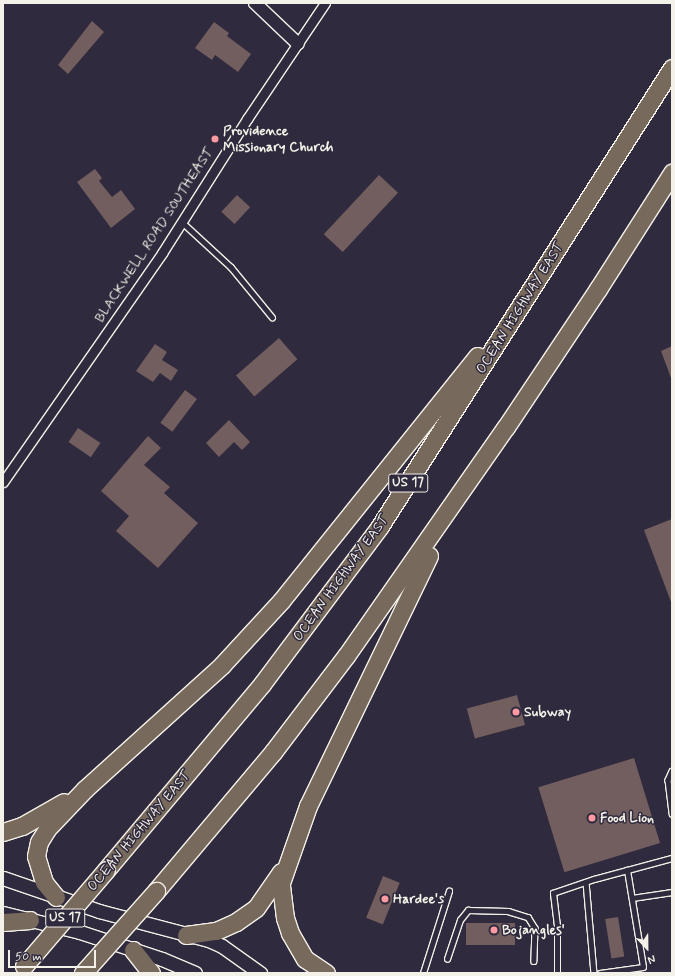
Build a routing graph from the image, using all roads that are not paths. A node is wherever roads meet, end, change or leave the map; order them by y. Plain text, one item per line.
1 (255, 3) edge
2 (325, 3) edge
3 (298, 44) junction
4 (672, 68) edge
5 (672, 173) edge
6 (182, 222) junction
7 (531, 288) junction
8 (272, 317) dead end
9 (506, 427) junction
10 (3, 482) edge
11 (672, 771) edge
12 (85, 790) junction
13 (672, 814) edge
14 (3, 832) edge
15 (672, 858) edge
16 (286, 864) junction
17 (627, 870) junction
18 (3, 878) edge
19 (586, 882) junction
20 (449, 891) dead end
21 (672, 892) edge
22 (56, 897) junction
23 (632, 898) junction
24 (3, 913) edge
25 (30, 920) junction
26 (3, 922) edge
27 (186, 935) junction
28 (133, 950) junction
29 (447, 959) dead end
30 (534, 961) dead end
31 (20, 970) edge
32 (83, 973) edge
33 (151, 973) edge
34 (195, 973) edge
35 (260, 973) edge
36 (326, 973) edge
37 (423, 973) edge
38 (557, 973) edge
39 (594, 973) edge
40 (600, 973) edge

1 - 3 street
2 - 3 street, BLACKWELL ROAD SOUTHEAST
3 - 6 street, BLACKWELL ROAD SOUTHEAST
4 - 7 highway, OCEAN HIGHWAY EAST / US 17
5 - 9 highway
6 - 8 lane
6 - 10 street, BLACKWELL ROAD SOUTHEAST
7 - 12 highway
7 - 31 highway, OCEAN HIGHWAY EAST / US 17, bridge
9 - 16 highway
9 - 32 highway, bridge
11 - 13 lane
12 - 14 highway
12 - 22 highway
15 - 17 lane
16 - 27 highway
16 - 36 highway
17 - 19 lane
17 - 23 lane
18 - 22 main road
19 - 38 lane
19 - 39 lane
20 - 37 lane
21 - 23 lane
22 - 27 main road
23 - 40 lane
24 - 25 main road
25 - 26 highway
25 - 28 main road
27 - 35 main road
28 - 33 highway
28 - 34 main road
29 - 30 lane

